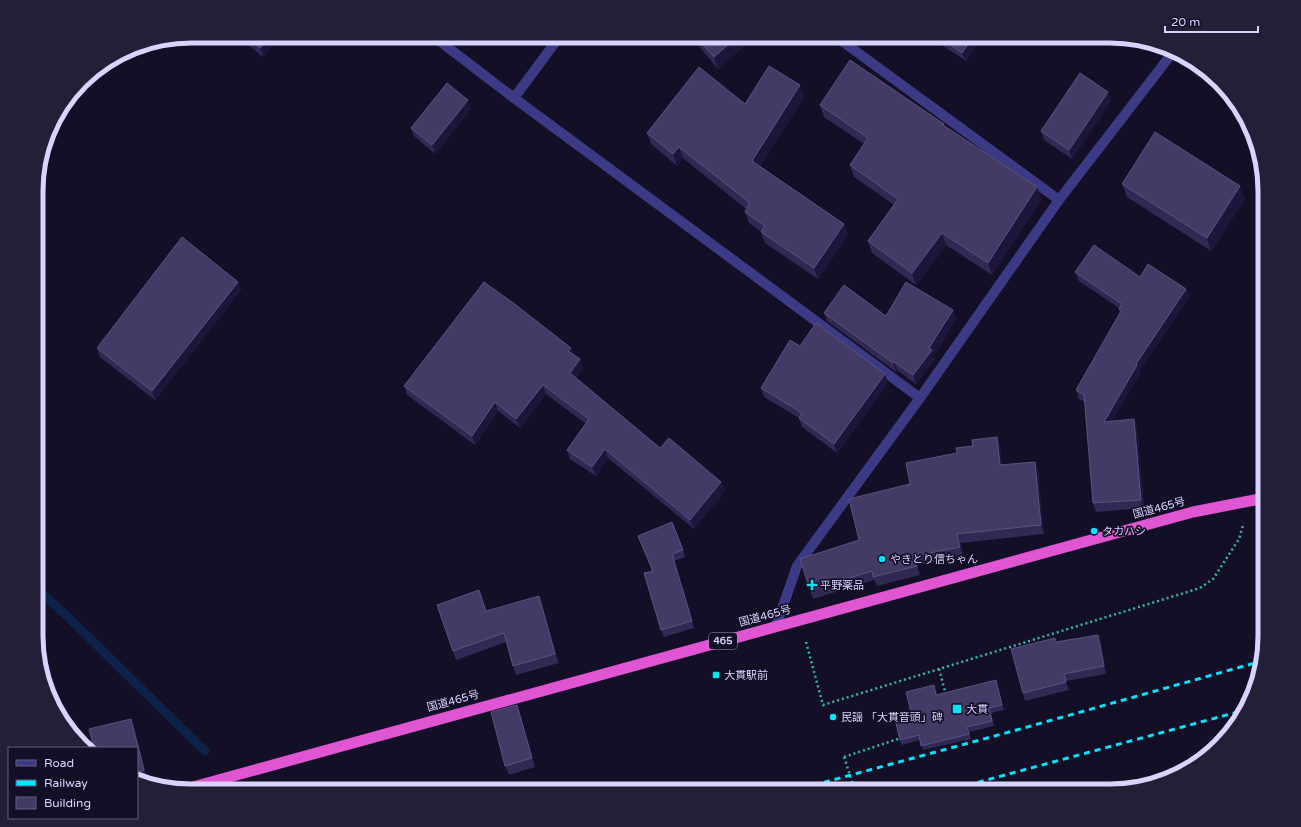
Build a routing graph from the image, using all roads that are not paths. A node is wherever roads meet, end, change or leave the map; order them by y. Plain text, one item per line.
1 (442, 43) edge
2 (555, 43) edge
3 (845, 43) edge
4 (1170, 56) edge
5 (514, 98) junction
6 (1059, 200) junction
7 (920, 398) junction
8 (1258, 499) edge
9 (776, 626) junction
10 (204, 784) edge

1 - 5 street
2 - 5 street
3 - 6 street
4 - 6 street
5 - 7 street
6 - 7 street
7 - 9 street
8 - 9 highway, 国道465号 / 465
9 - 10 highway, 国道465号 / 465

